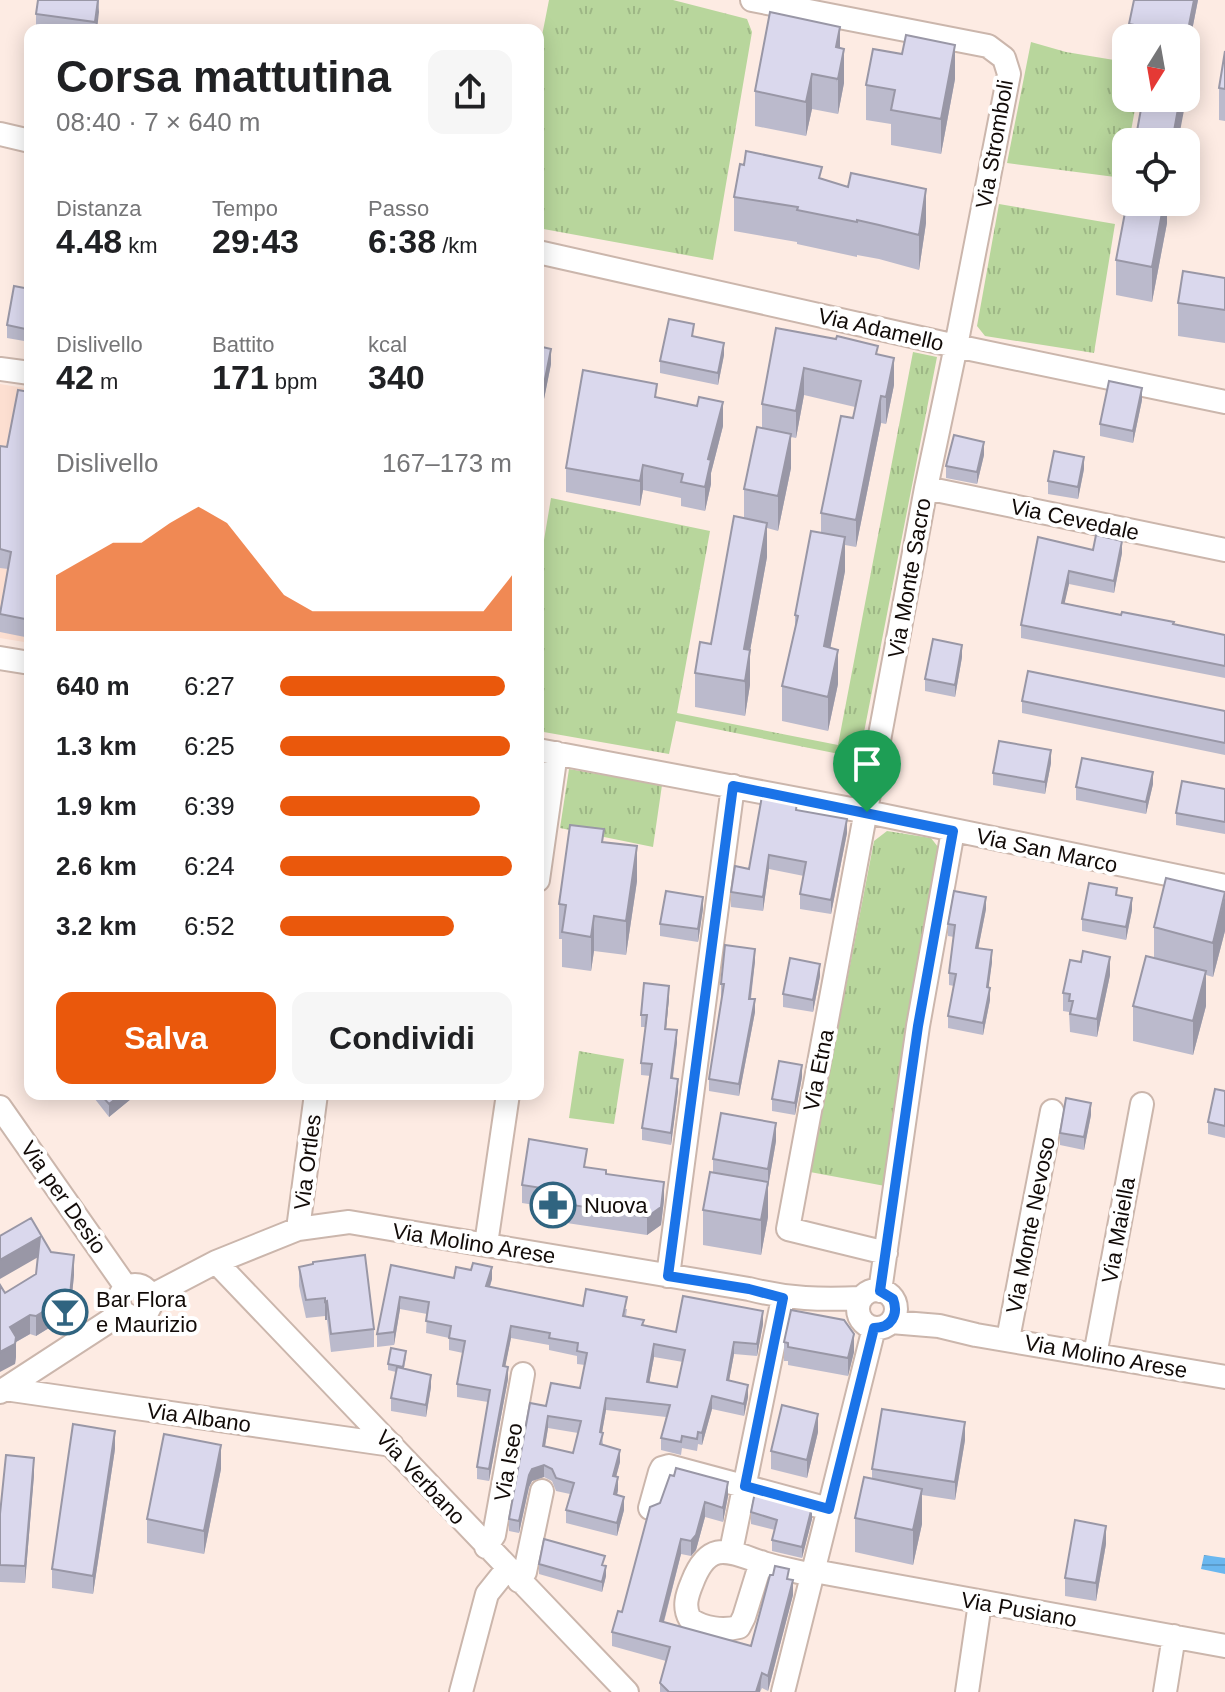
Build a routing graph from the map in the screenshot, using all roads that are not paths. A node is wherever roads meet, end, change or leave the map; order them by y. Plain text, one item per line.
1 (752, 0) edge
2 (861, 10) edge
3 (0, 134) edge
4 (24, 140) edge
5 (544, 253) edge
6 (956, 346) junction
7 (0, 369) edge
8 (24, 372) edge
9 (1225, 402) edge
10 (926, 488) junction
11 (1225, 550) edge
12 (0, 658) edge
13 (24, 662) edge
14 (547, 752) edge
15 (733, 786) junction
16 (544, 795) edge
17 (867, 812) junction
18 (953, 831) junction
19 (1225, 886) edge
20 (315, 1100) edge
21 (507, 1100) edge
22 (1142, 1104) dead end
23 (0, 1107) edge
24 (1052, 1111) dead end
25 (298, 1229) junction
26 (486, 1244) junction
27 (886, 1253) junction
28 (216, 1262) junction
29 (668, 1276) junction
30 (126, 1287) junction
31 (151, 1296) junction
32 (783, 1298) junction
33 (876, 1309) junction
34 (123, 1312) junction
35 (1008, 1339) junction
36 (1095, 1355) junction
37 (523, 1374) dead end
38 (1225, 1377) edge
39 (3, 1390) edge
40 (392, 1445) junction
41 (745, 1486) junction
42 (542, 1491) dead end
43 (650, 1508) edge
44 (829, 1509) junction
45 (486, 1547) junction
46 (731, 1551) junction
47 (761, 1562) junction
48 (813, 1573) junction
49 (513, 1575) junction
50 (980, 1603) junction
51 (1174, 1636) junction
52 (1225, 1646) edge
53 (619, 1689) edge
54 (461, 1692) edge
55 (783, 1692) edge
56 (967, 1692) edge
57 (1165, 1692) edge

1 - 2 street, Via Stromboli
2 - 6 street, Via Stromboli
3 - 4 street
5 - 6 street, Via Adamello
6 - 9 street, Via Adamello
6 - 10 street, Via Monte Sacro
7 - 8 street
10 - 11 street, Via Cevedale
10 - 17 street, Via Monte Sacro
12 - 13 street
14 - 15 street, Via San Marco
14 - 16 street
15 - 17 street, Via San Marco
15 - 29 street
17 - 18 street, Via San Marco
17 - 27 street, Via Etna
18 - 19 street, Via San Marco
18 - 27 street
20 - 25 street, Via Ortles
21 - 26 street
22 - 36 street, Via Maiella
23 - 30 street, Via per Desio
24 - 35 street, Via Monte Nevoso
25 - 26 street, Via Molino Arese
25 - 28 street, Via Molino Arese
26 - 29 street, Via Molino Arese
27 - 33 street
28 - 31 street, Via Molino Arese
28 - 40 street, Via Verbano
29 - 32 street, Via Molino Arese
30 - 31 street
30 - 34 street
31 - 34 street
32 - 33 street, Via Molino Arese
32 - 41 street
33 - 35 street, Via Molino Arese
33 - 44 street
34 - 39 street
35 - 36 street, Via Molino Arese
36 - 38 street, Via Molino Arese
37 - 45 street, Via Iseo
39 - 40 street, Via Albano
40 - 45 street, Via Verbano
41 - 43 street
41 - 44 street
41 - 46 street
42 - 49 street, Via Iseo
44 - 48 street
45 - 49 street, Via Verbano
46 - 47 street
46 - 47 street
47 - 48 street, Via Pusiano
48 - 50 street, Via Pusiano
48 - 55 street
49 - 53 street, Via Verbano
49 - 54 street, Via Iseo
50 - 51 street, Via Pusiano
50 - 56 street
51 - 52 street, Via Pusiano
51 - 57 street

